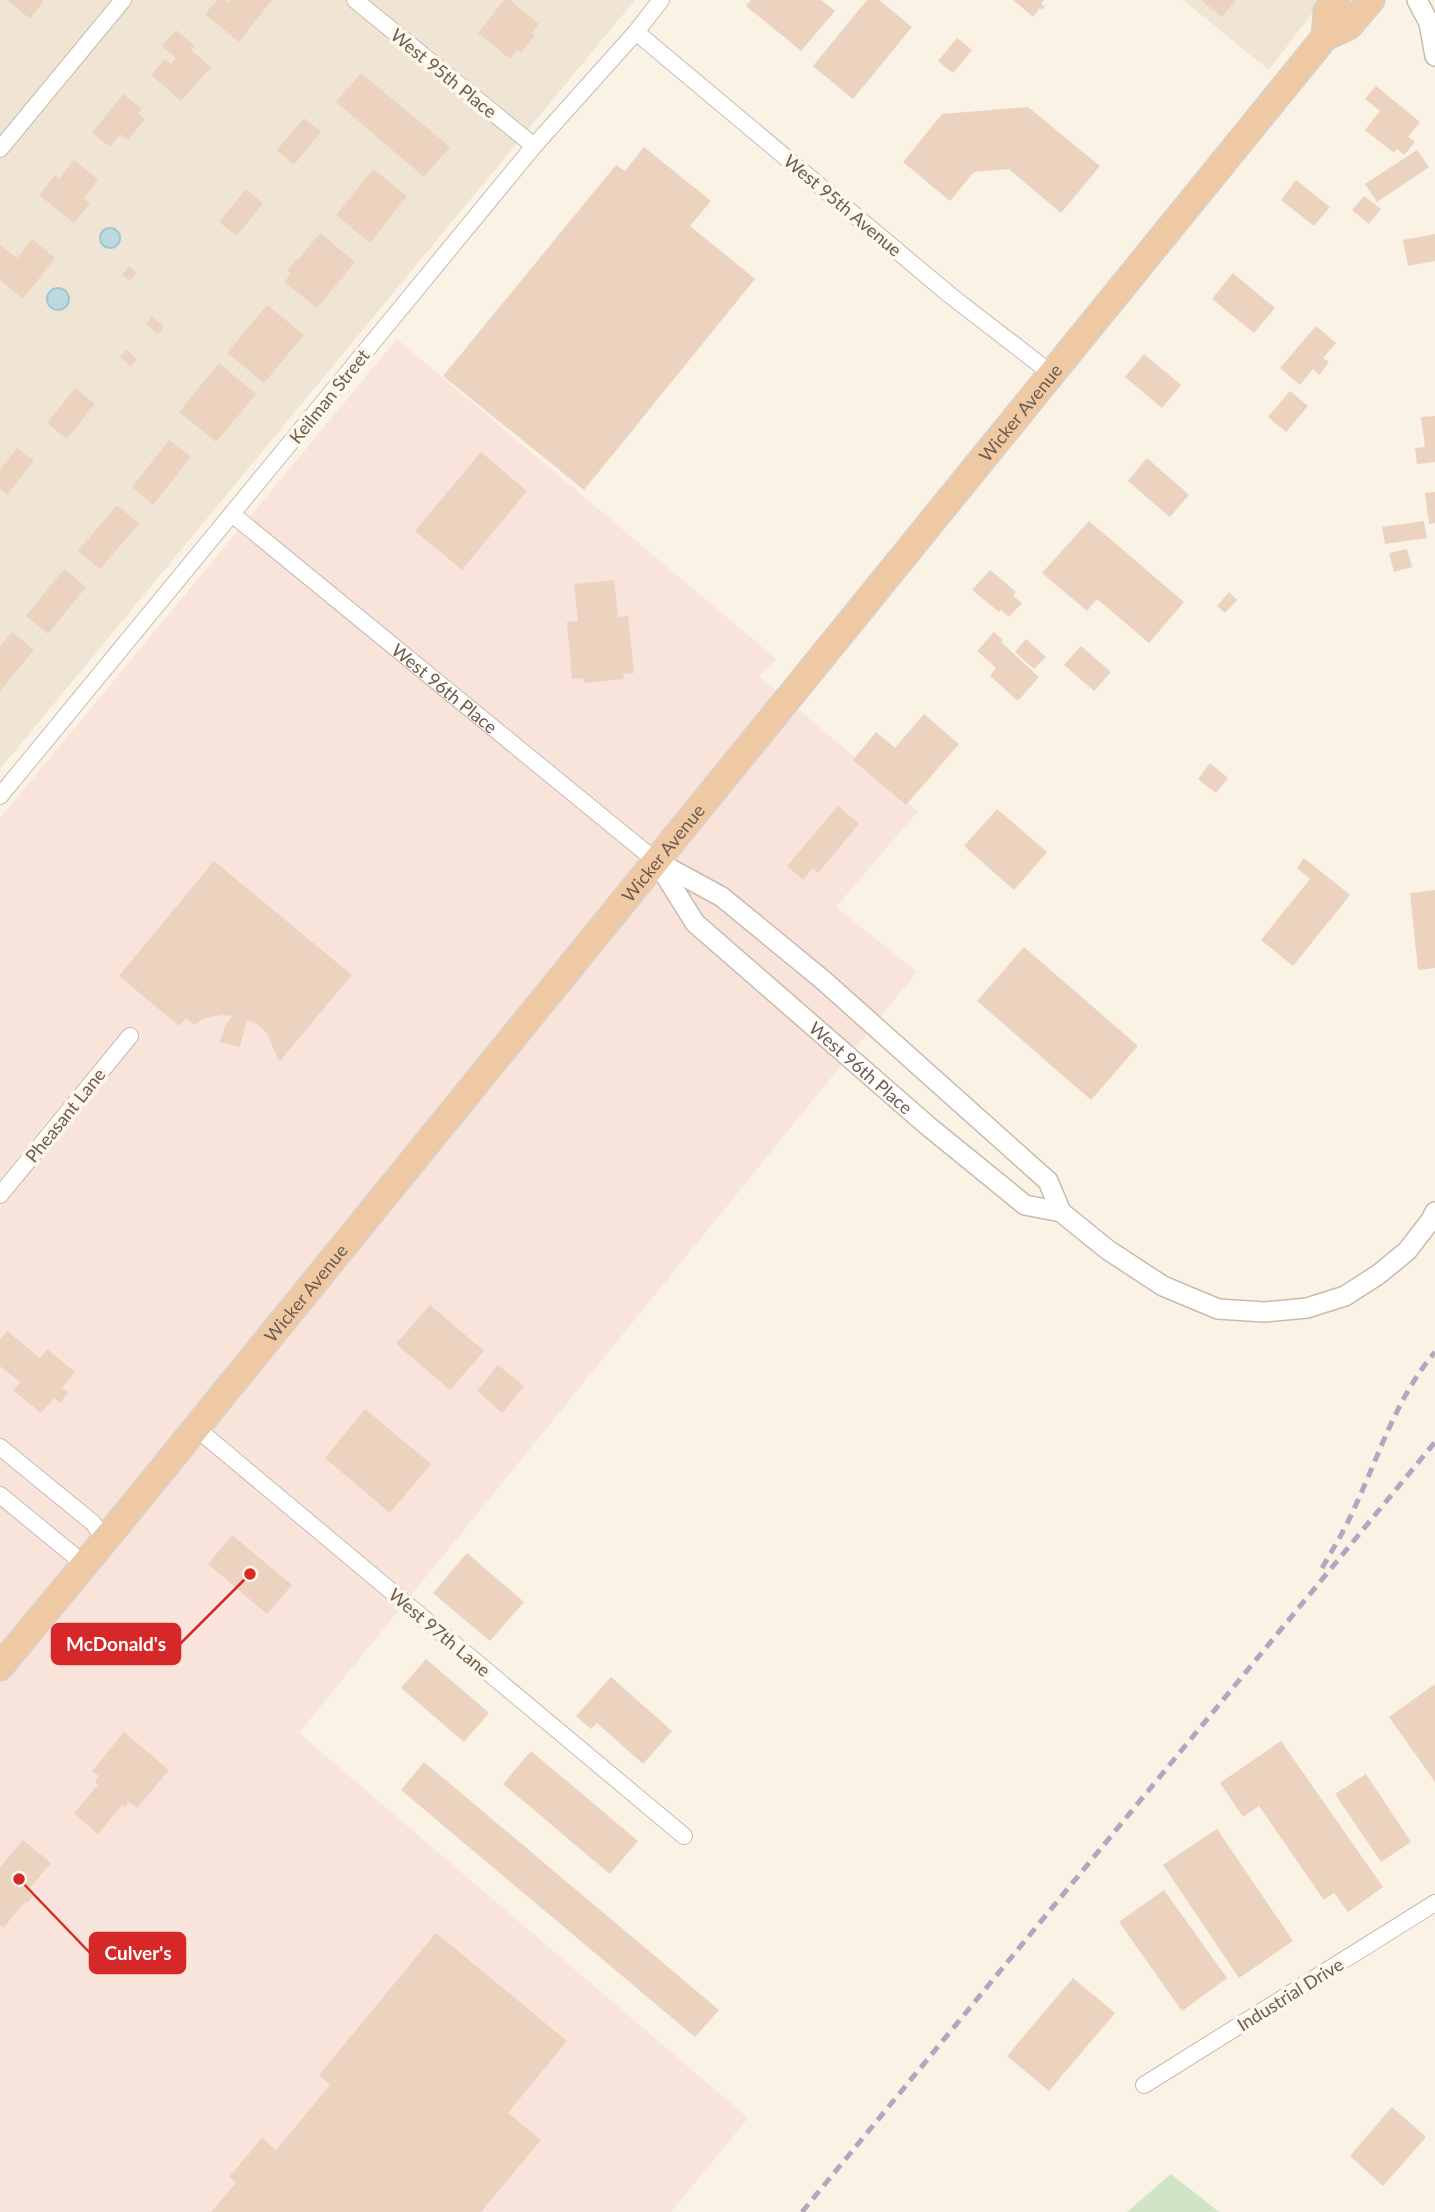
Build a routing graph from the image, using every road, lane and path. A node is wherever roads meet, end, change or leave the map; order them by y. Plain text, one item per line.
1 (123, 0) edge
2 (355, 0) edge
3 (661, 0) edge
4 (1336, 0) edge
5 (1371, 0) edge
6 (1416, 0) edge
7 (636, 32) junction
8 (1325, 37) junction
9 (1435, 56) edge
10 (534, 146) junction
11 (0, 149) edge
12 (1052, 374) junction
13 (232, 514) junction
14 (0, 796) edge
15 (656, 861) junction
16 (130, 1035) dead end
17 (0, 1195) edge
18 (1061, 1212) junction
19 (1435, 1212) edge
20 (196, 1428) junction
21 (0, 1447) edge
22 (0, 1494) edge
23 (105, 1540) junction
24 (83, 1566) junction
25 (0, 1667) edge
26 (684, 1836) dead end
27 (1435, 1903) edge
28 (1144, 2085) dead end

1 - 11 street
2 - 10 street, West 95th Place
3 - 7 street, Keilman Street
4 - 8 highway, Wicker Avenue
5 - 8 highway, Wicker Avenue
6 - 9 street
7 - 10 street, Keilman Street
7 - 12 street, West 95th Avenue
8 - 12 highway, Wicker Avenue
10 - 13 street, Keilman Street
12 - 15 highway, Wicker Avenue
13 - 14 street, Keilman Street
13 - 15 street, West 96th Place
15 - 18 street, West 96th Place
15 - 18 street, West 96th Place
15 - 20 highway, Wicker Avenue
16 - 17 street, Pheasant Lane
18 - 19 street, West 96th Place
20 - 23 highway, Wicker Avenue
20 - 26 street, West 97th Lane
21 - 23 street
22 - 24 street
23 - 24 highway, Wicker Avenue
24 - 25 highway, Wicker Avenue
27 - 28 street, Industrial Drive

